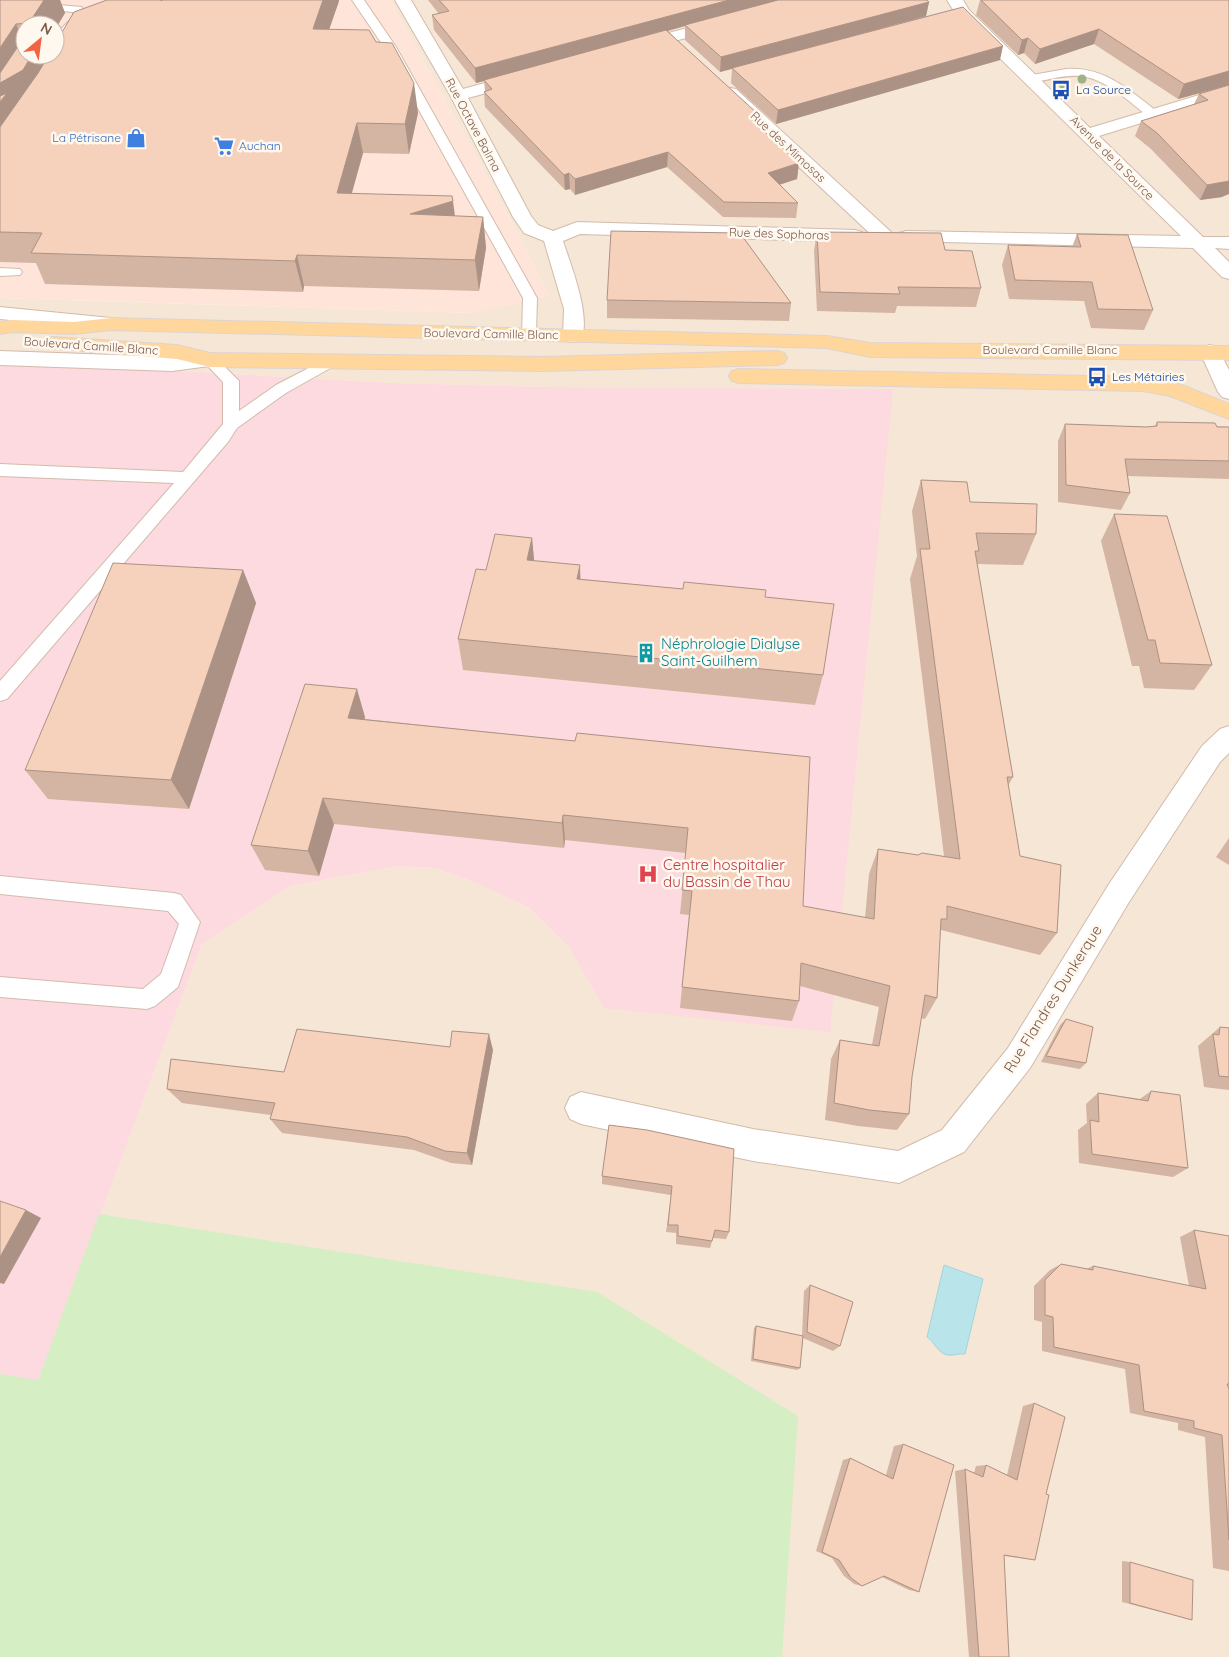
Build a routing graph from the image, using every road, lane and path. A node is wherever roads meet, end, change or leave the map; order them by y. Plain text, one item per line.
1 (358, 0) edge
2 (403, 0) edge
3 (23, 5) edge
4 (959, 7) edge
5 (944, 18) edge
6 (734, 20) edge
7 (65, 31) edge
8 (670, 38) junction
9 (683, 50) edge
10 (622, 51) edge
11 (535, 74) edge
12 (1032, 79) junction
13 (716, 80) edge
14 (1229, 91) edge
15 (458, 95) junction
16 (1153, 114) junction
17 (1088, 134) junction
18 (884, 236) junction
19 (553, 238) junction
20 (1198, 243) junction
21 (1229, 243) edge
22 (0, 272) edge
23 (15, 272) dead end
24 (1229, 274) edge
25 (0, 312) edge
26 (110, 324) junction
27 (0, 328) edge
28 (529, 336) junction
29 (574, 336) junction
30 (0, 338) edge
31 (870, 350) junction
32 (1219, 353) edge
33 (0, 358) edge
34 (210, 360) junction
35 (329, 363) junction
36 (544, 364) junction
37 (1229, 392) edge
38 (1229, 412) edge
39 (231, 424) junction
40 (0, 470) edge
41 (187, 478) junction
42 (0, 694) edge
43 (1229, 737) edge
44 (0, 885) edge
45 (0, 987) edge
46 (581, 1108) dead end

1 - 28 lane
2 - 15 street, Rue Octave Balma
3 - 7 lane
4 - 5 street
4 - 12 street, Avenue de la Source
6 - 8 street
8 - 9 street
8 - 10 street
11 - 15 street
12 - 16 lane
12 - 17 street, Avenue de la Source
13 - 18 street, Rue des Mimosas
14 - 16 street
15 - 19 street, Rue Octave Balma
16 - 17 street
17 - 20 street, Avenue de la Source
18 - 19 street, Rue des Sophoras
18 - 20 street, Rue des Sophoras
19 - 29 street
20 - 21 street, Rue des Sophoras
20 - 24 street, Avenue de la Source
22 - 23 lane
25 - 26 street, Boulevard Camille Blanc
26 - 27 main road, Boulevard Camille Blanc
26 - 28 main road, Boulevard Camille Blanc
28 - 29 main road, Boulevard Camille Blanc
29 - 31 main road, Boulevard Camille Blanc
30 - 34 main road, Boulevard Camille Blanc
31 - 32 main road, Boulevard Camille Blanc
31 - 36 main road, Boulevard Camille Blanc
32 - 37 street
33 - 34 street, Boulevard Camille Blanc
34 - 35 main road, Boulevard Camille Blanc
34 - 39 lane
35 - 36 main road, Boulevard Camille Blanc
35 - 39 lane
36 - 38 main road
39 - 41 lane
40 - 41 lane
41 - 42 lane
43 - 46 street, Rue Flandres Dunkerque
44 - 45 lane

